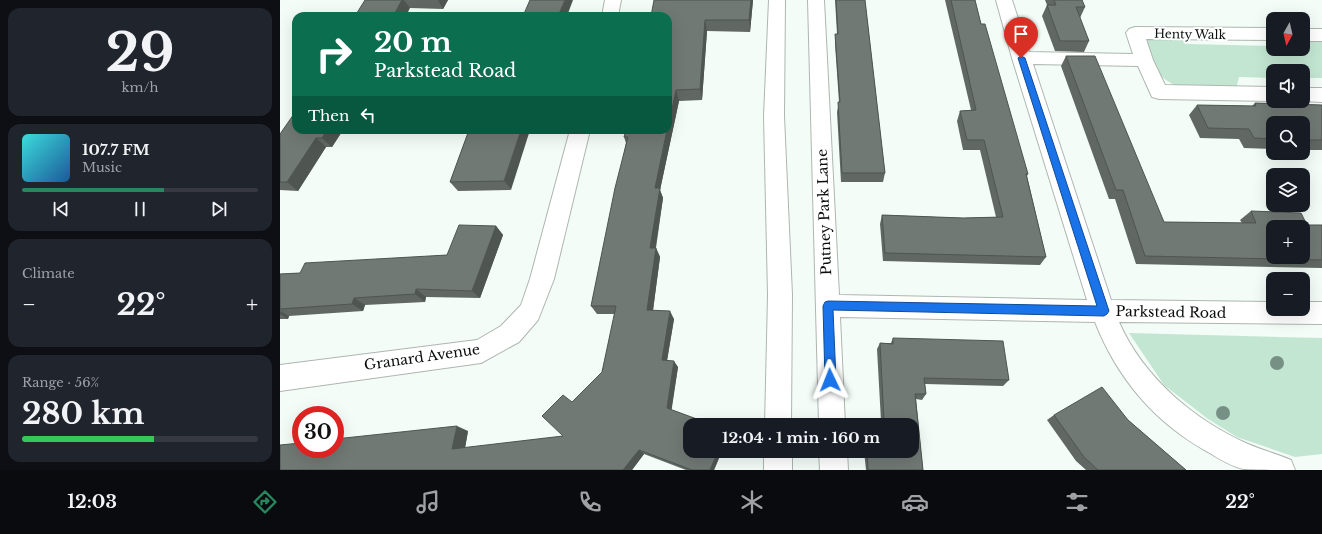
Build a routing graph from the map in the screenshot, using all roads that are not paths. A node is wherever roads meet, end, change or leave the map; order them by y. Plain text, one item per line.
1 (613, 0) edge
2 (777, 0) edge
3 (816, 0) edge
4 (1004, 0) edge
5 (611, 12) edge
6 (1266, 34) edge
7 (1310, 35) edge
8 (1322, 35) edge
9 (1021, 58) junction
10 (1144, 60) junction
11 (1266, 94) edge
12 (1310, 94) edge
13 (1322, 95) edge
14 (579, 134) edge
15 (828, 306) junction
16 (1104, 311) junction
17 (1322, 313) edge
18 (280, 378) edge
19 (778, 418) edge
20 (832, 418) edge
21 (778, 458) edge
22 (833, 458) edge
23 (778, 470) edge
24 (834, 470) edge
25 (1281, 470) edge

1 - 5 street
2 - 19 street
3 - 15 street, Putney Park Lane
4 - 9 street
6 - 10 street, Henty Walk
7 - 8 street
9 - 10 street
9 - 16 street
10 - 11 street, Henty Walk
12 - 13 street
14 - 18 street, Granard Avenue
15 - 16 street, Parkstead Road
15 - 20 street, Putney Park Lane
16 - 17 street, Parkstead Road
16 - 25 street
21 - 23 street
22 - 24 street

